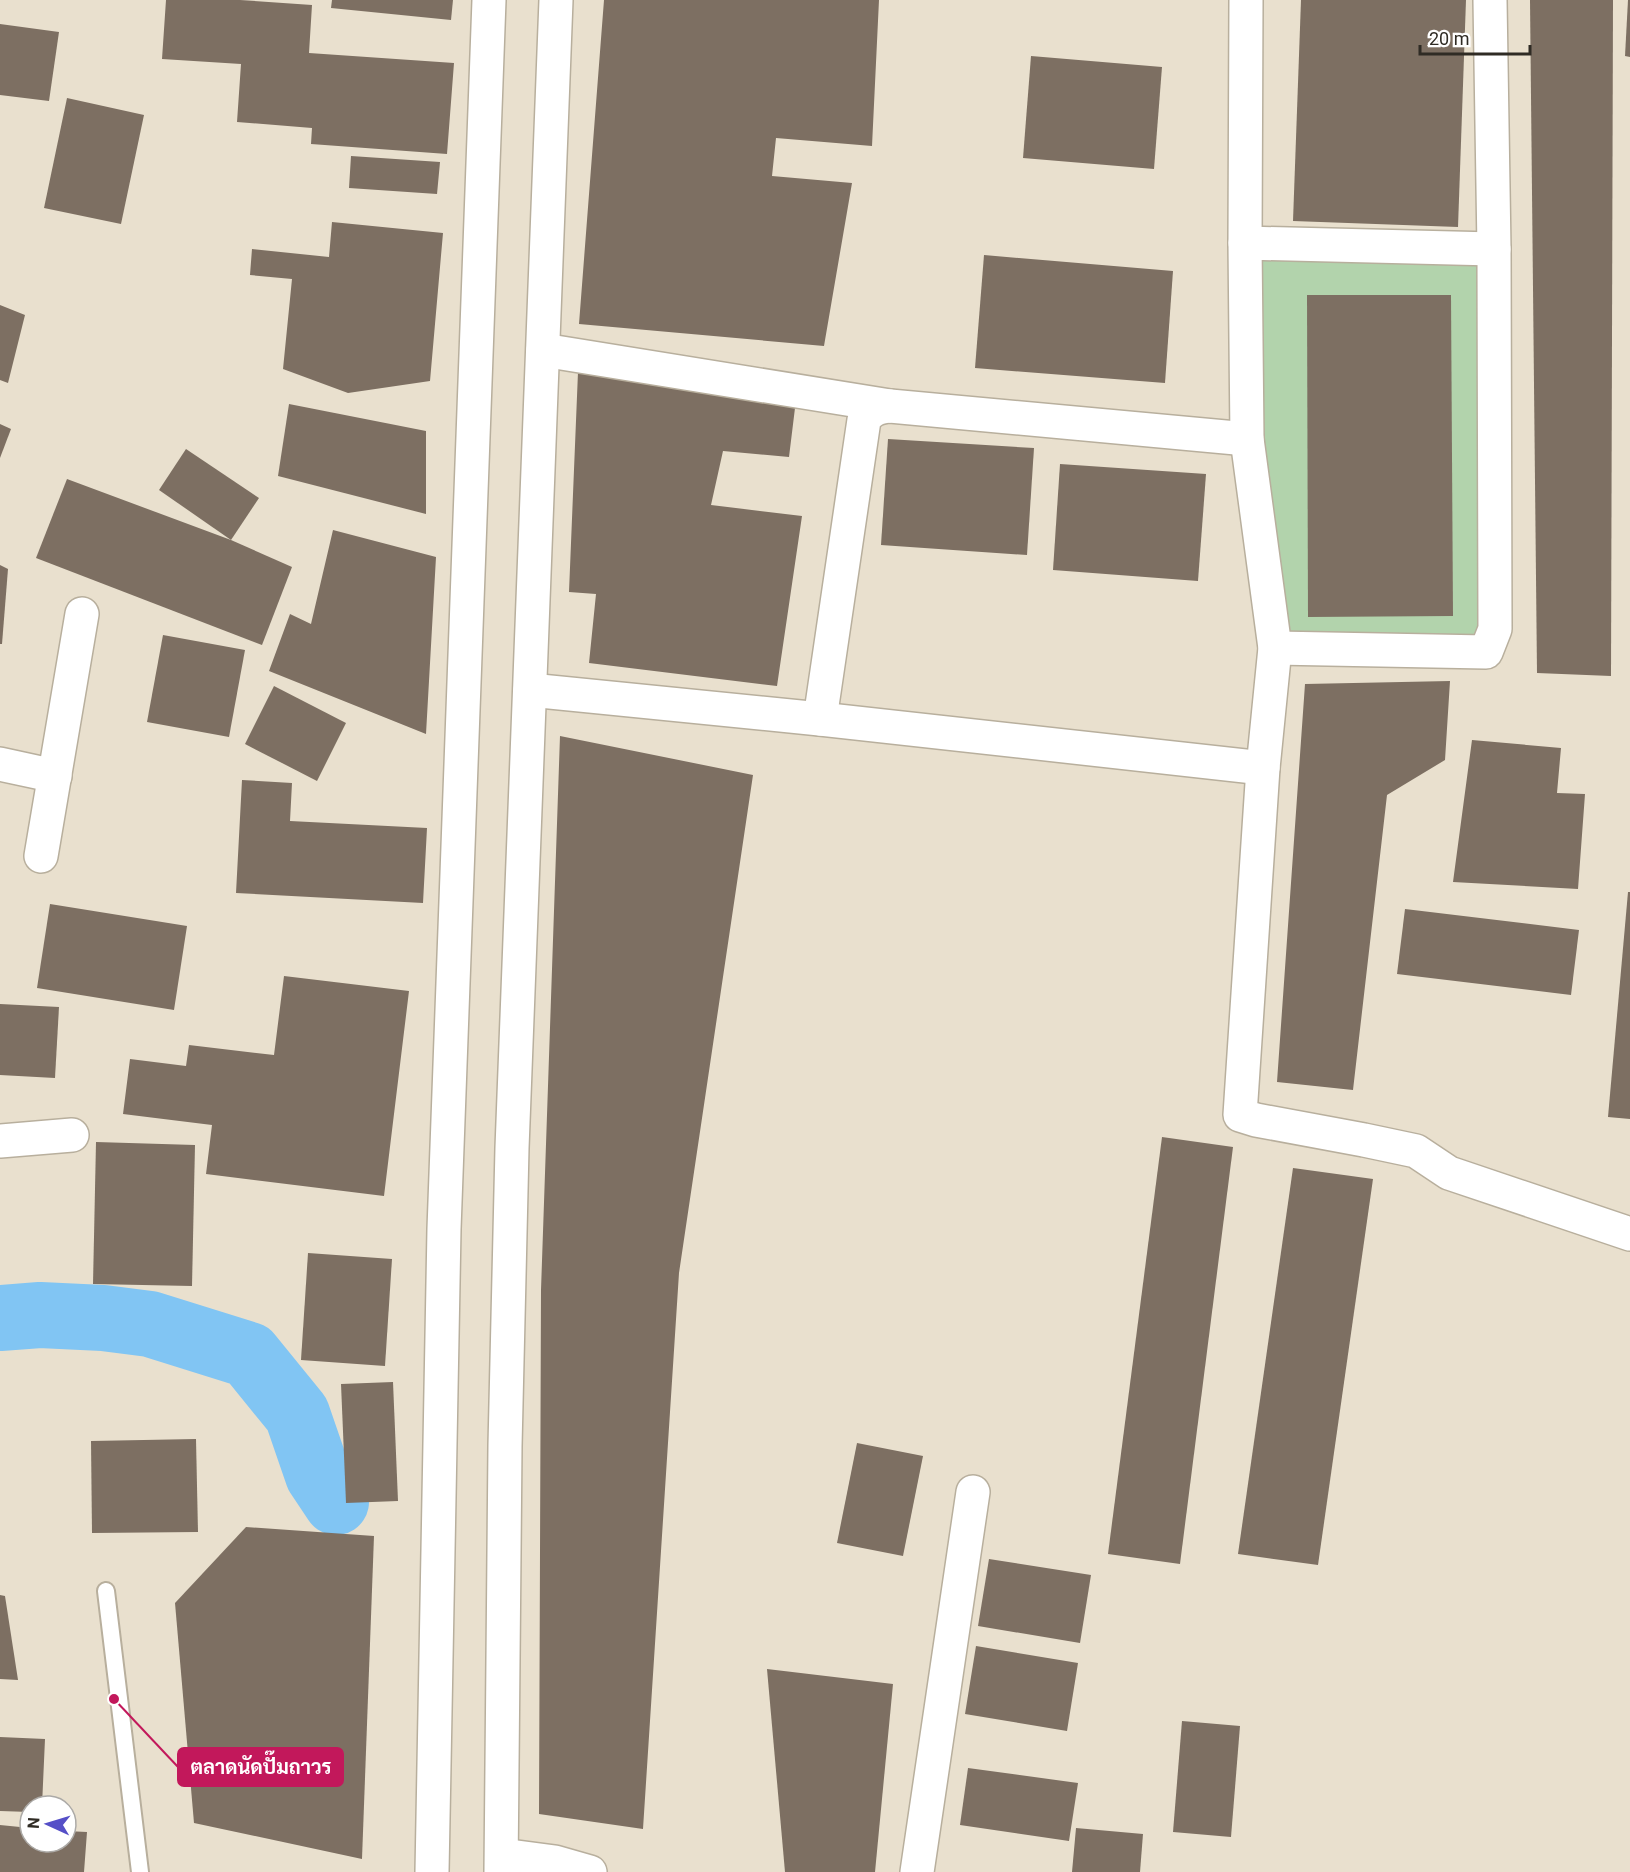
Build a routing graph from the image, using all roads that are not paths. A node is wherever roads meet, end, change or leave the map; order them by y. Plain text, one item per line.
1 (489, 0) edge
2 (556, 0) edge
3 (1246, 0) edge
4 (1490, 0) edge
5 (1245, 243) junction
6 (1494, 249) junction
7 (543, 350) junction
8 (890, 406) junction
9 (1247, 439) junction
10 (82, 614) dead end
11 (1275, 648) junction
12 (530, 690) junction
13 (820, 719) junction
14 (0, 764) edge
15 (1263, 768) junction
16 (55, 776) junction
17 (41, 856) dead end
18 (72, 1135) dead end
19 (0, 1141) edge
20 (1630, 1234) edge
21 (973, 1492) dead end
22 (106, 1591) dead end
23 (502, 1863) edge
24 (140, 1872) edge
25 (432, 1872) edge
26 (590, 1872) edge
27 (917, 1872) edge

1 - 25 street
2 - 7 street
3 - 5 street
4 - 6 street
5 - 6 street
5 - 9 street
6 - 11 street
7 - 8 street
7 - 12 street
8 - 9 street
8 - 13 street
9 - 11 street
10 - 16 street
11 - 15 street
12 - 13 street
12 - 23 street
13 - 15 street
14 - 16 street
15 - 20 street
16 - 17 street
18 - 19 street
21 - 27 street
22 - 24 lane
23 - 26 street

